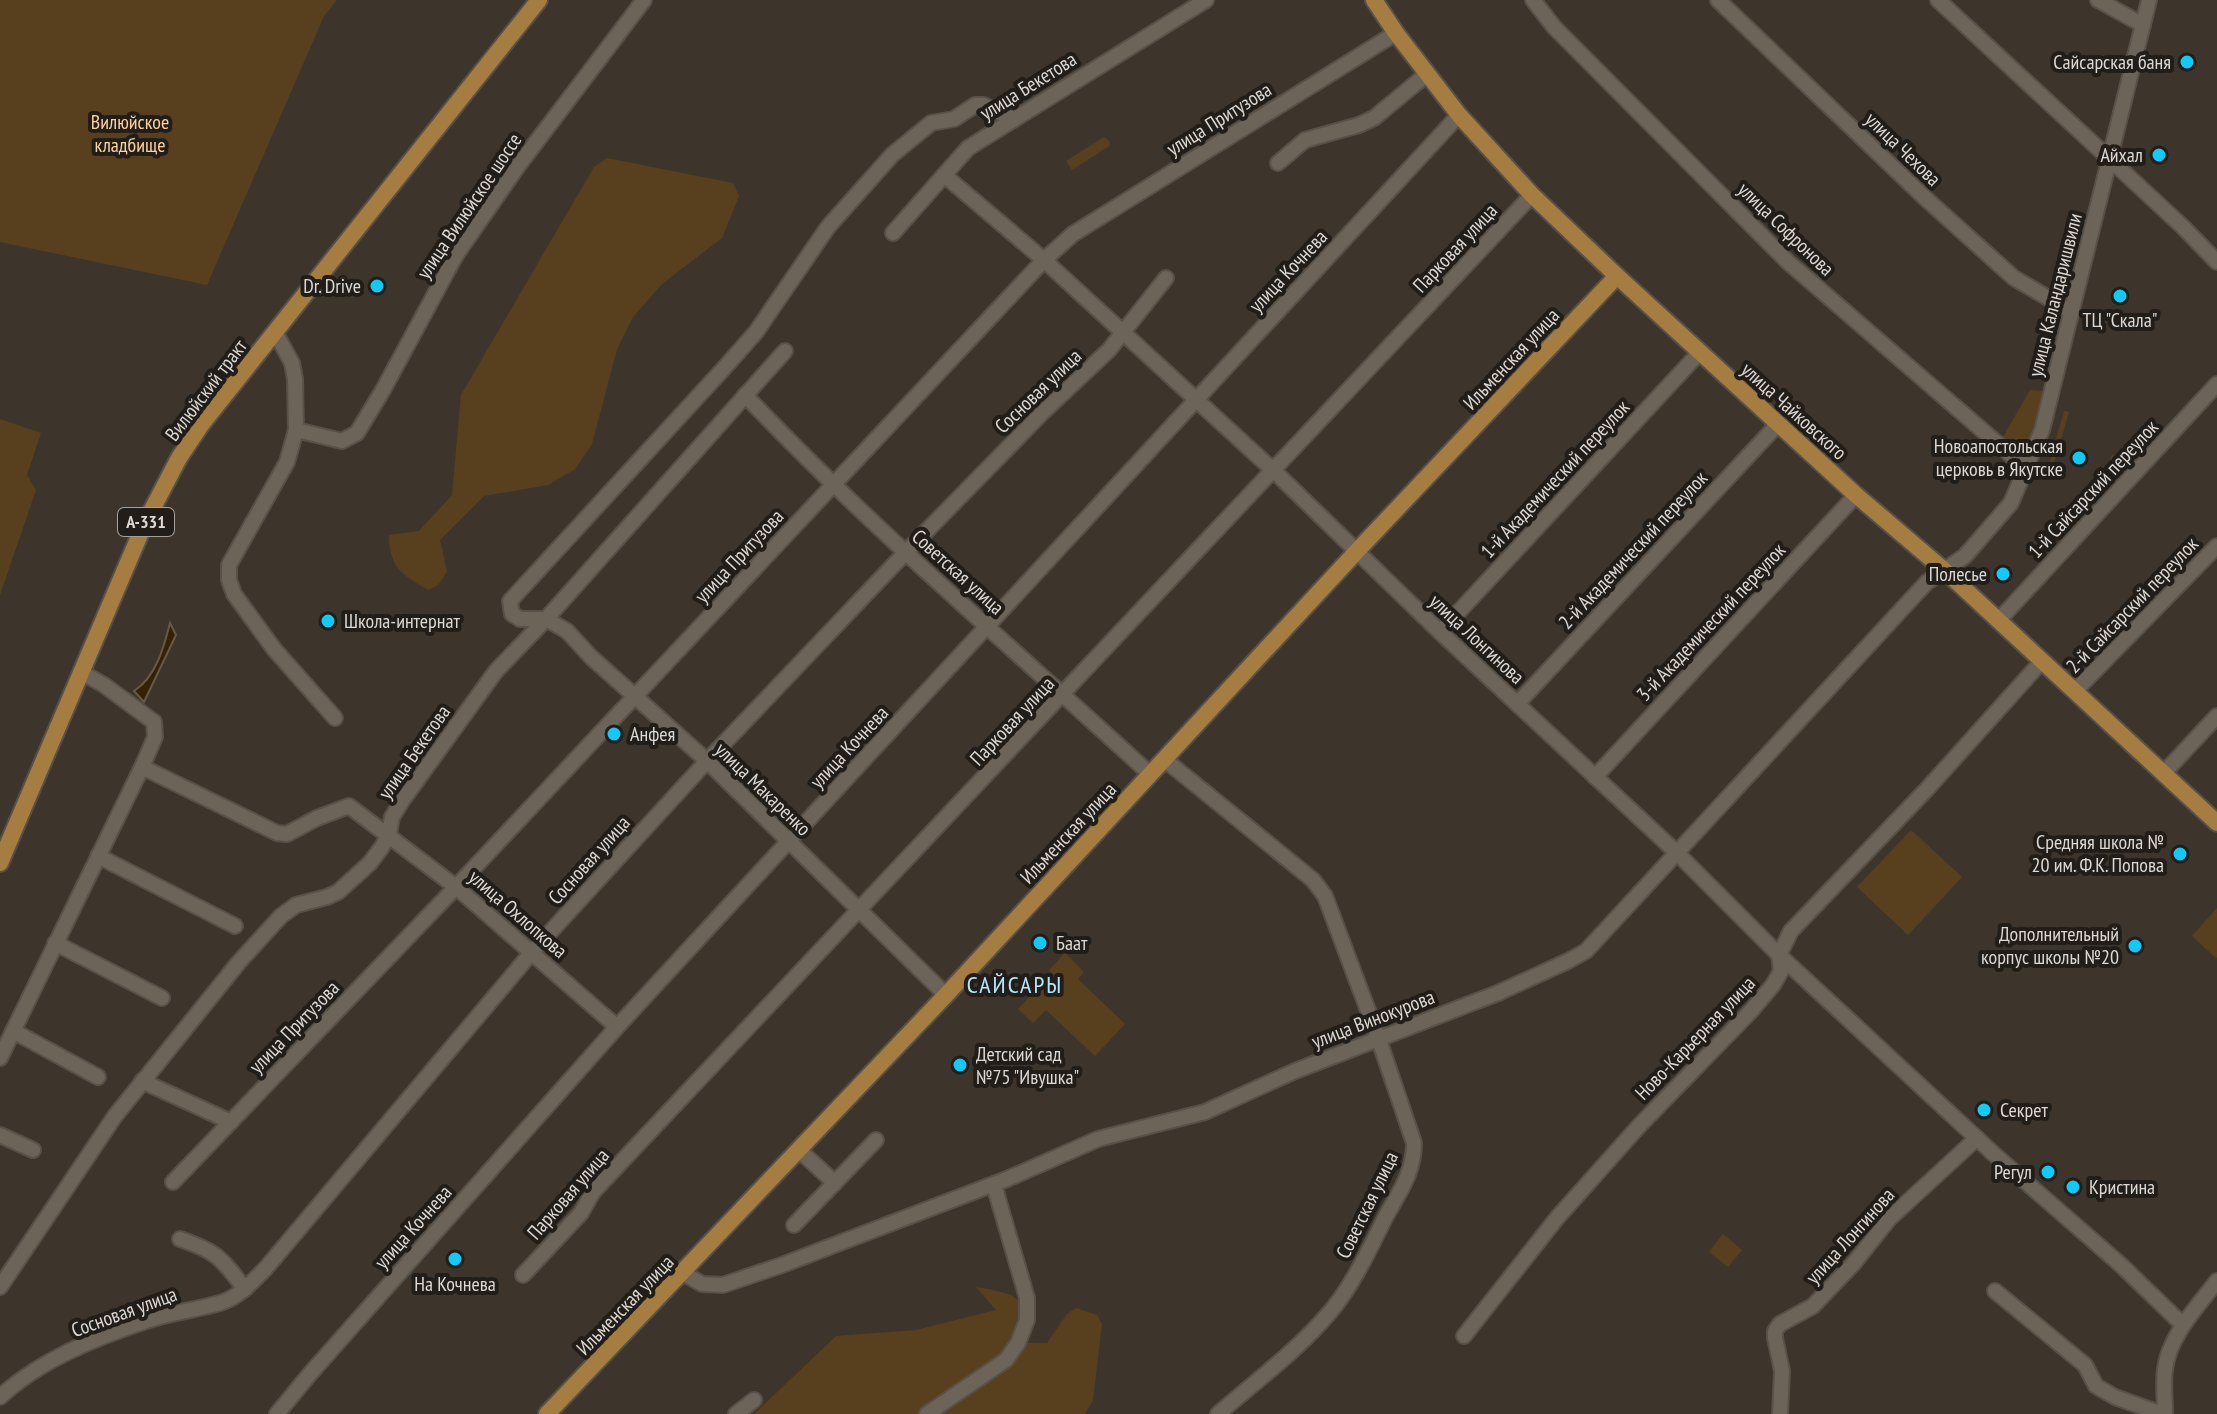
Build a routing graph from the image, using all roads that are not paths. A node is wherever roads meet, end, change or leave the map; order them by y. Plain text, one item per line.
1 (539, 0) edge
2 (644, 0) edge
3 (1206, 0) edge
4 (1374, 0) edge
5 (1533, 0) edge
6 (1718, 0) edge
7 (1938, 0) edge
8 (2098, 0) edge
9 (2149, 0) edge
10 (2143, 25) junction
11 (1396, 33) junction
12 (1427, 74) junction
13 (1459, 115) junction
14 (1014, 119) junction
15 (2109, 160) junction
16 (1278, 163) dead end
17 (944, 175) junction
18 (1532, 195) junction
19 (893, 233) dead end
20 (1044, 260) junction
21 (2217, 262) edge
22 (1617, 276) junction
23 (1166, 278) dead end
24 (2072, 312) junction
25 (275, 332) junction
26 (1123, 333) junction
27 (785, 351) dead end
28 (1700, 352) junction
29 (2217, 384) edge
30 (745, 395) junction
31 (1196, 400) junction
32 (1778, 424) junction
33 (296, 430) junction
34 (2027, 469) junction
35 (1274, 471) junction
36 (834, 484) junction
37 (1856, 495) junction
38 (2217, 546) edge
39 (1357, 551) junction
40 (906, 552) junction
41 (1944, 570) junction
42 (546, 619) junction
43 (1998, 621) junction
44 (989, 627) junction
45 (1440, 632) junction
46 (2042, 661) junction
47 (81, 672) junction
48 (2075, 691) junction
49 (1064, 695) junction
50 (634, 697) junction
51 (1517, 704) junction
52 (2217, 716) edge
53 (335, 718) dead end
54 (1164, 759) junction
55 (707, 761) junction
56 (142, 767) junction
57 (1150, 774) junction
58 (2163, 774) junction
59 (1595, 777) junction
60 (2217, 823) edge
61 (389, 834) junction
62 (789, 841) junction
63 (1676, 852) junction
64 (98, 856) junction
65 (0, 863) edge
66 (456, 887) junction
67 (858, 912) junction
68 (235, 926) dead end
69 (55, 943) junction
70 (532, 952) junction
71 (1779, 955) junction
72 (946, 995) junction
73 (162, 998) dead end
74 (617, 1027) junction
75 (13, 1031) junction
76 (1378, 1037) junction
77 (0, 1058) edge
78 (98, 1077) dead end
79 (142, 1081) junction
80 (231, 1122) junction
81 (0, 1135) edge
82 (1977, 1138) junction
83 (876, 1140) dead end
84 (33, 1150) dead end
85 (799, 1150) junction
86 (173, 1182) dead end
87 (835, 1183) junction
88 (994, 1185) junction
89 (794, 1225) dead end
90 (180, 1239) dead end
91 (683, 1273) junction
92 (523, 1275) dead end
93 (2217, 1281) edge
94 (0, 1287) edge
95 (245, 1289) junction
96 (1995, 1291) dead end
97 (2183, 1325) junction
98 (1464, 1336) dead end
99 (0, 1397) edge
100 (754, 1400) dead end
101 (277, 1414) edge
102 (547, 1414) edge
103 (736, 1414) edge
104 (927, 1414) edge
105 (1218, 1414) edge
106 (1780, 1414) edge
107 (2163, 1414) edge

1 - 25 main road, Вилюйский тракт / А-331
2 - 33 street, улица Вилюйское шоссе
3 - 14 street, улица Бекетова
4 - 11 main road, улица Чайковского
5 - 34 street, улица Софронова
6 - 24 street, улица Чехова
7 - 15 street
8 - 10 street
9 - 10 street, улица Каландаришвили
10 - 15 street, улица Каландаришвили
11 - 12 main road, улица Чайковского
11 - 20 street, улица Притузова
12 - 13 main road, улица Чайковского
12 - 16 street
13 - 18 main road, улица Чайковского
13 - 31 street, улица Кочнева
14 - 17 street, улица Бекетова
14 - 42 street
15 - 21 street
15 - 24 street, улица Каландаришвили
17 - 19 street, улица Бекетова
17 - 20 street, улица Лонгинова
18 - 22 main road, улица Чайковского
18 - 35 street, Парковая улица
20 - 26 street, улица Лонгинова
20 - 36 street, улица Притузова
22 - 28 main road, улица Чайковского
22 - 39 main road, Ильменская улица
23 - 26 street, Сосновая улица
24 - 34 street, улица Каландаришвили
25 - 33 street
25 - 47 main road, Вилюйский тракт / А-331
26 - 31 street, улица Лонгинова
26 - 40 street, Сосновая улица
27 - 30 street, улица Бекетова
28 - 32 main road, улица Чайковского
28 - 45 street, 1-й Академический переулок
29 - 43 street, 1-й Сайсарский переулок
30 - 36 street, Советская улица
30 - 42 street, улица Бекетова
31 - 35 street, улица Лонгинова
31 - 44 street, улица Кочнева
32 - 37 main road, улица Чайковского
32 - 51 street, 2-й Академический переулок
33 - 53 street
34 - 41 street, улица Каландаришвили
35 - 39 street, улица Лонгинова
35 - 49 street, Парковая улица
36 - 40 street, Советская улица
36 - 50 street, улица Притузова
37 - 41 main road, улица Чайковского
37 - 59 street, 3-й Академический переулок
38 - 48 street, 2-й Сайсарский переулок
39 - 45 street, улица Лонгинова
39 - 54 main road, Ильменская улица
40 - 44 street, Советская улица
40 - 55 street, Сосновая улица
41 - 43 main road, улица Чайковского
41 - 63 street, улица Винокурова
42 - 50 street, улица Макаренко
42 - 61 street, улица Бекетова
43 - 46 main road, улица Чайковского
44 - 49 street, Советская улица
44 - 62 street, улица Кочнева
45 - 51 street, улица Лонгинова
46 - 48 main road, улица Чайковского
46 - 71 street, Ново-Карьерная улица
47 - 56 street
47 - 65 main road, Вилюйский тракт / А-331
48 - 58 main road, улица Чайковского
49 - 57 street, Советская улица
49 - 67 street, Парковая улица
50 - 55 street, улица Макаренко
50 - 66 street, улица Притузова
51 - 59 street, улица Лонгинова
52 - 58 street
54 - 57 main road, Ильменская улица
54 - 76 street, Советская улица
55 - 62 street, улица Макаренко
55 - 70 street, Сосновая улица
56 - 61 street, улица Охлопкова
56 - 64 street
57 - 72 main road, Ильменская улица
58 - 60 main road, улица Чайковского
59 - 63 street, улица Лонгинова
61 - 66 street, улица Охлопкова
61 - 79 street, улица Бекетова
62 - 67 street, улица Макаренко
62 - 74 street, улица Кочнева
63 - 71 street, улица Лонгинова
63 - 76 street, улица Винокурова
64 - 68 street
64 - 69 street
66 - 70 street, улица Охлопкова
66 - 80 street, улица Притузова
67 - 72 street, улица Макаренко
67 - 92 street, Парковая улица
69 - 73 street
69 - 75 street
70 - 74 street, улица Охлопкова
70 - 95 street, Сосновая улица
71 - 82 street, улица Лонгинова
71 - 98 street, Ново-Карьерная улица
72 - 85 main road, Ильменская улица
74 - 101 street, улица Кочнева
75 - 77 street
75 - 78 street
76 - 88 street, улица Винокурова
76 - 105 street, Советская улица
79 - 80 street
79 - 94 street, улица Бекетова
80 - 86 street, улица Притузова
81 - 84 street
82 - 97 street, улица Лонгинова
82 - 106 street, улица Лонгинова
83 - 87 street
85 - 87 street
85 - 91 main road, Ильменская улица
87 - 89 street
88 - 91 street, улица Винокурова
88 - 104 street
90 - 95 street
91 - 102 main road, Ильменская улица
93 - 97 street
95 - 99 street, Сосновая улица
96 - 107 street
97 - 107 street
100 - 103 street

